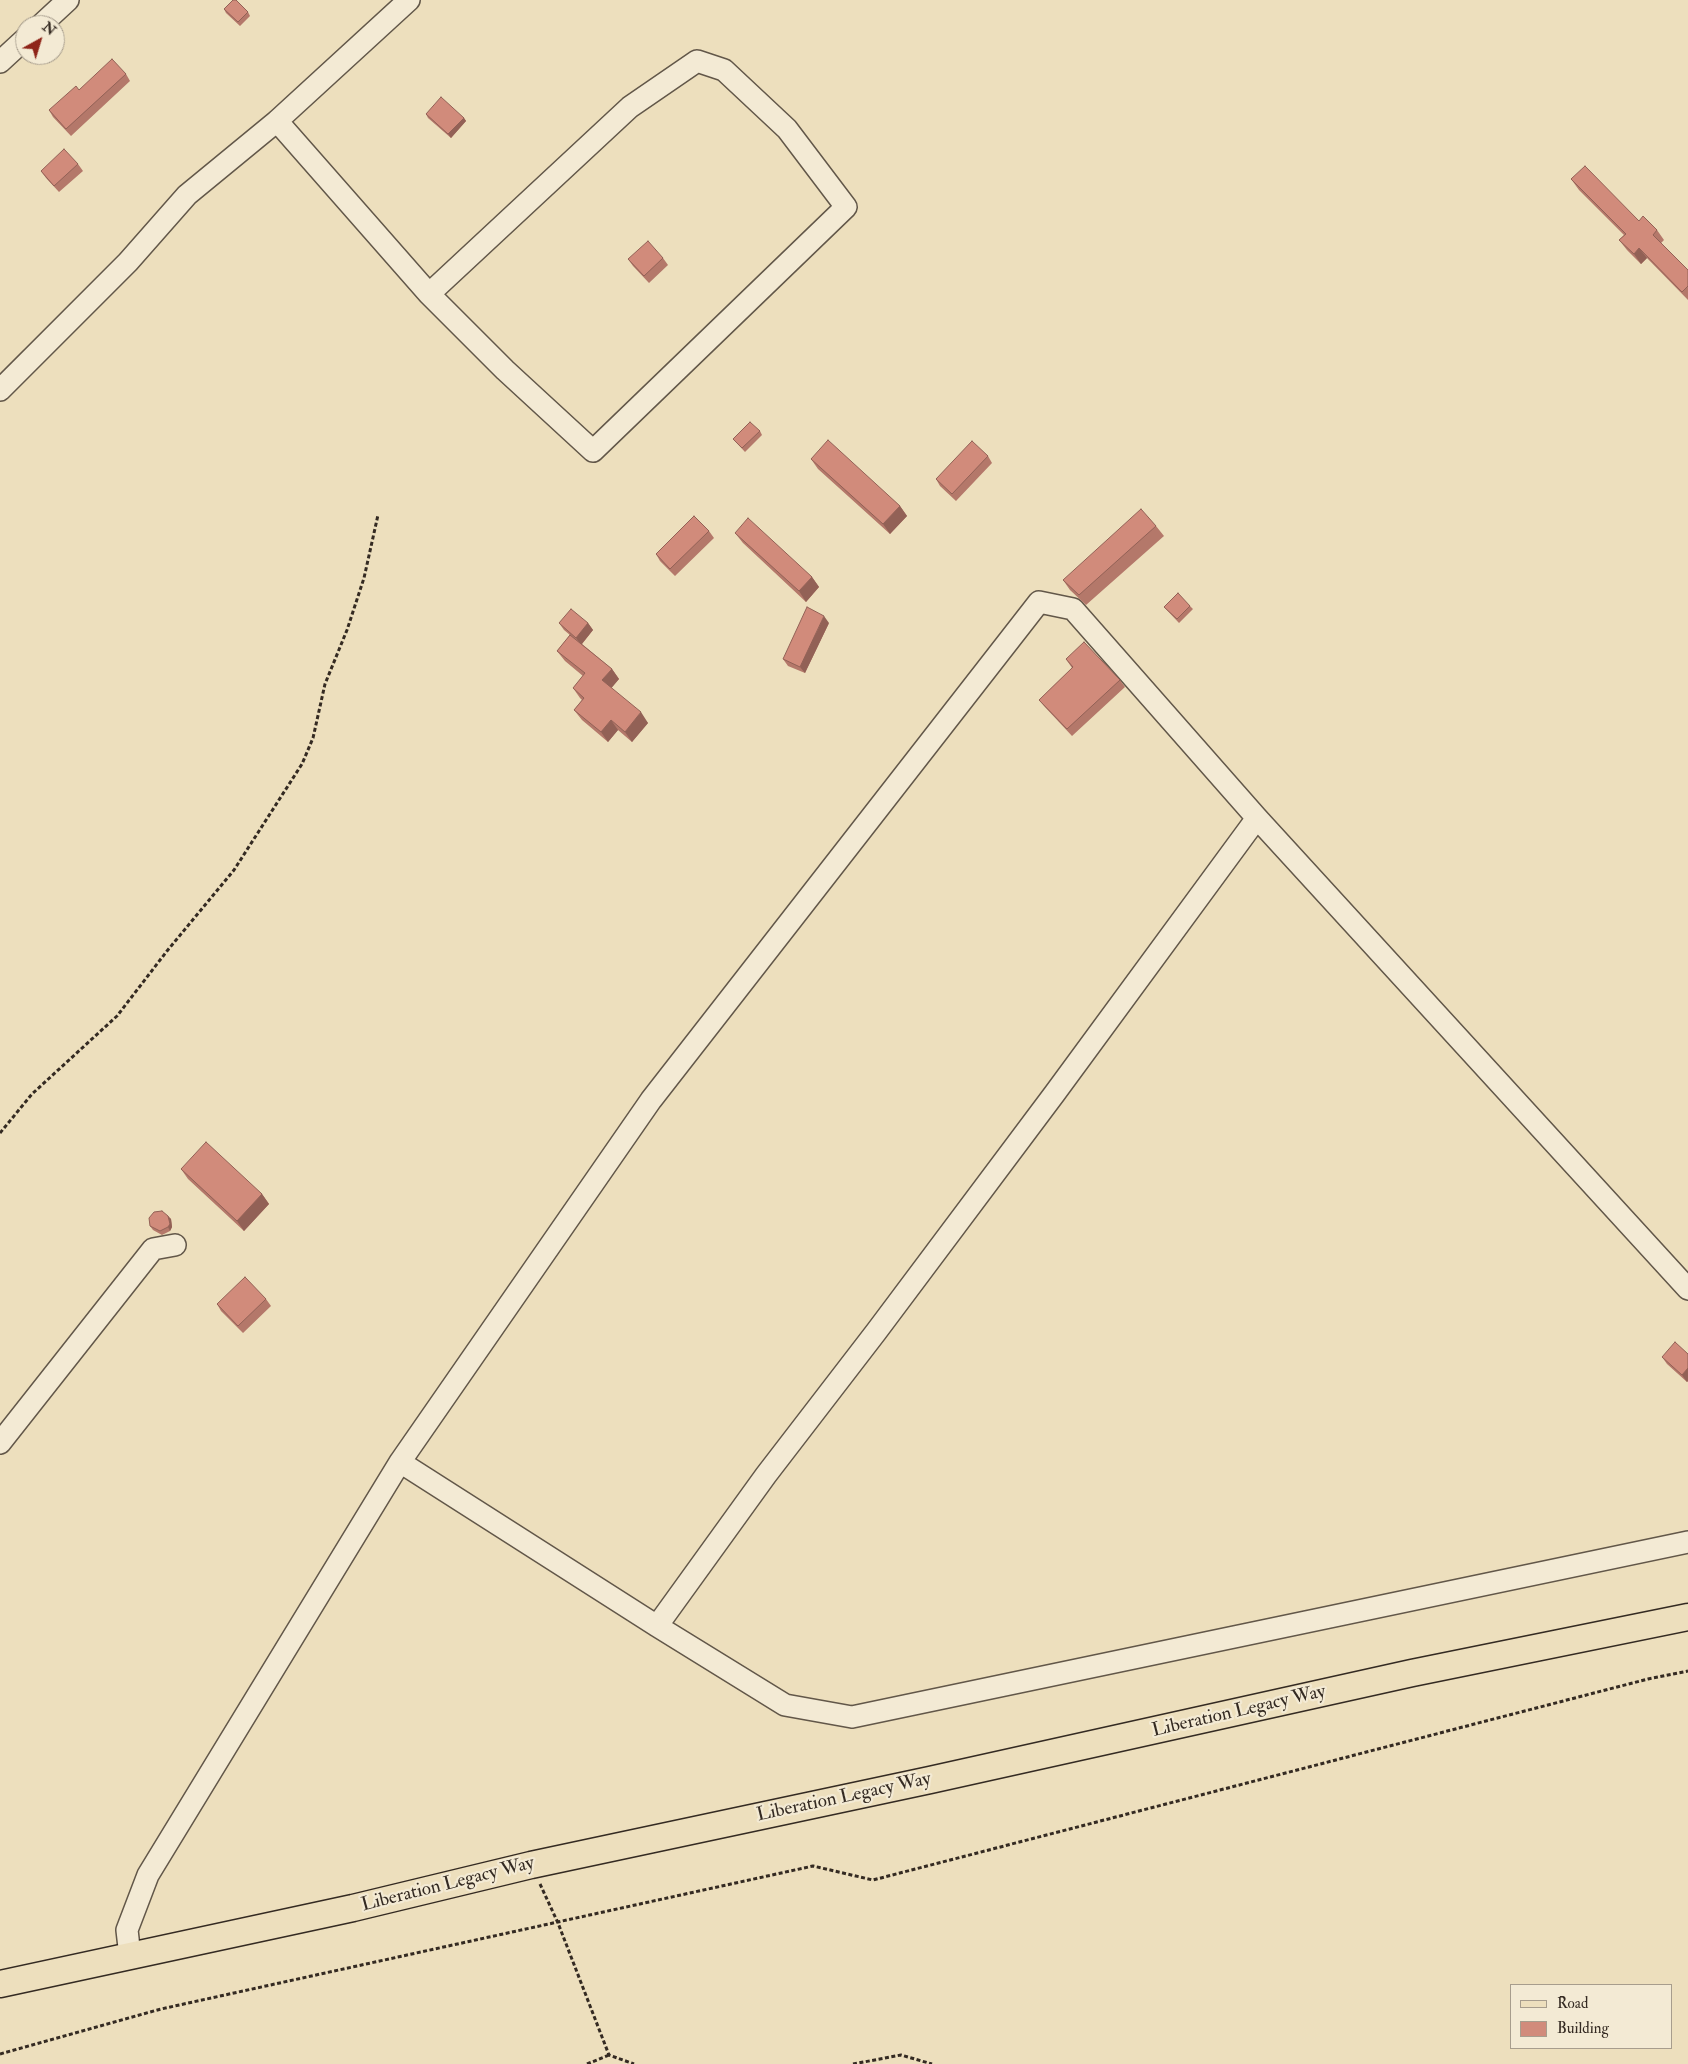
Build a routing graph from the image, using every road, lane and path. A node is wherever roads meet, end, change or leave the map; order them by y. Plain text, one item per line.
1 (68, 0) edge
2 (409, 0) edge
3 (51, 15) edge
4 (15, 48) edge
5 (0, 62) edge
6 (277, 121) junction
7 (429, 294) junction
8 (0, 390) edge
9 (378, 514) dead end
10 (1257, 818) junction
11 (0, 1133) edge
12 (175, 1245) dead end
13 (1688, 1289) edge
14 (0, 1442) edge
15 (400, 1462) junction
16 (1688, 1542) edge
17 (1688, 1617) edge
18 (657, 1626) junction
19 (1688, 1671) edge
20 (531, 1865) junction
21 (558, 1923) junction
22 (130, 1956) junction
23 (0, 1984) edge
24 (0, 2054) edge
25 (609, 2055) junction
26 (587, 2064) edge
27 (634, 2064) edge
28 (853, 2064) edge
29 (932, 2064) edge

1 - 3 street
2 - 6 street
4 - 5 street
6 - 7 street
6 - 8 street
7 - 7 street
9 - 11 path
10 - 13 street
10 - 15 street
10 - 18 street
12 - 14 street
15 - 18 street
15 - 22 street
16 - 18 street
17 - 20 main road, Liberation Legacy Way
19 - 21 path
20 - 21 path
20 - 22 main road, Liberation Legacy Way
21 - 24 path
21 - 25 path
22 - 23 main road, Liberation Legacy Way
25 - 26 path
25 - 27 path
28 - 29 path

